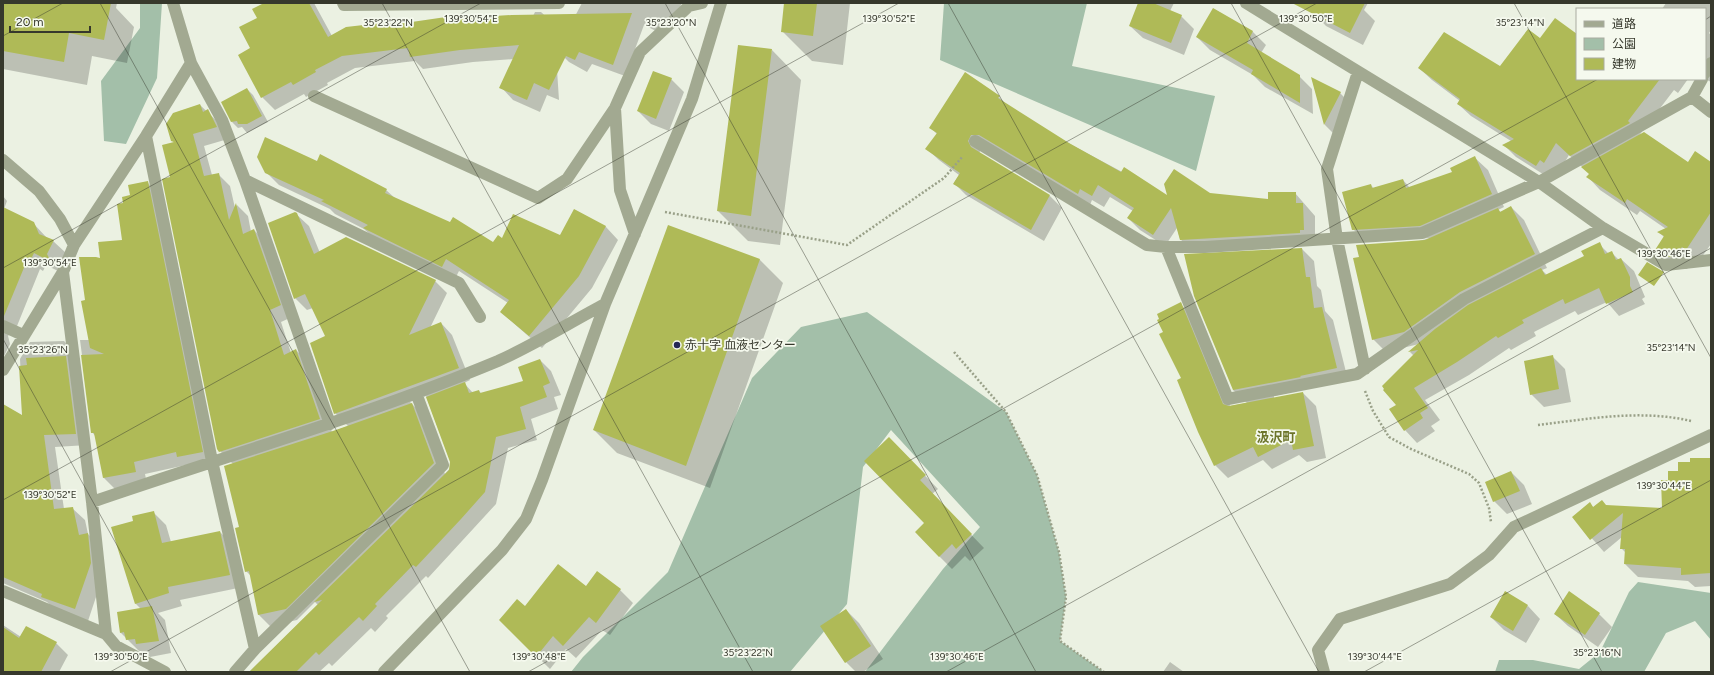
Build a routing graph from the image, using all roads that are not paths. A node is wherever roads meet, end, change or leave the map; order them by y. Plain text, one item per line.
1 (173, 3) edge
2 (343, 3) edge
3 (559, 3) edge
4 (702, 3) edge
5 (722, 3) edge
6 (1246, 3) edge
7 (433, 4) edge
8 (191, 63) junction
9 (1711, 63) edge
10 (1358, 72) junction
11 (1706, 72) edge
12 (1701, 80) edge
13 (314, 96) dead end
14 (1692, 97) junction
15 (616, 108) junction
16 (1711, 112) edge
17 (146, 136) junction
18 (975, 142) road end
19 (3, 160) edge
20 (245, 180) junction
21 (1539, 182) junction
22 (1603, 228) junction
23 (634, 234) junction
24 (1337, 240) junction
25 (74, 245) junction
26 (1166, 248) junction
27 (1711, 260) edge
28 (63, 272) junction
29 (605, 304) junction
30 (480, 317) dead end
31 (3, 326) edge
32 (23, 335) junction
33 (3, 370) edge
34 (1361, 372) junction
35 (416, 393) junction
36 (330, 424) junction
37 (1711, 435) edge
38 (212, 461) junction
39 (92, 502) junction
40 (3, 591) edge
41 (106, 634) junction
42 (255, 649) junction
43 (165, 672) edge
44 (235, 672) edge
45 (384, 672) edge
46 (1324, 672) edge

1 - 8 street
2 - 7 street
3 - 7 street
4 - 15 street
5 - 23 street
6 - 10 street
8 - 17 street
8 - 20 street
9 - 11 street
10 - 21 street
10 - 24 street
12 - 14 street
13 - 15 street
14 - 16 street
14 - 21 street
15 - 23 street
17 - 25 street
17 - 38 street
18 - 26 street
19 - 25 street
20 - 30 street
20 - 36 street
21 - 22 street
21 - 24 street
22 - 27 street
22 - 34 street
23 - 29 street
24 - 26 street
24 - 34 street
25 - 28 street
26 - 34 street
28 - 32 street
28 - 39 street
29 - 35 street
29 - 45 street
31 - 32 street
32 - 33 street
35 - 36 street
35 - 42 street
36 - 38 street
37 - 46 street
38 - 39 street
38 - 42 street
39 - 41 street
40 - 41 street
41 - 43 street
42 - 44 street

